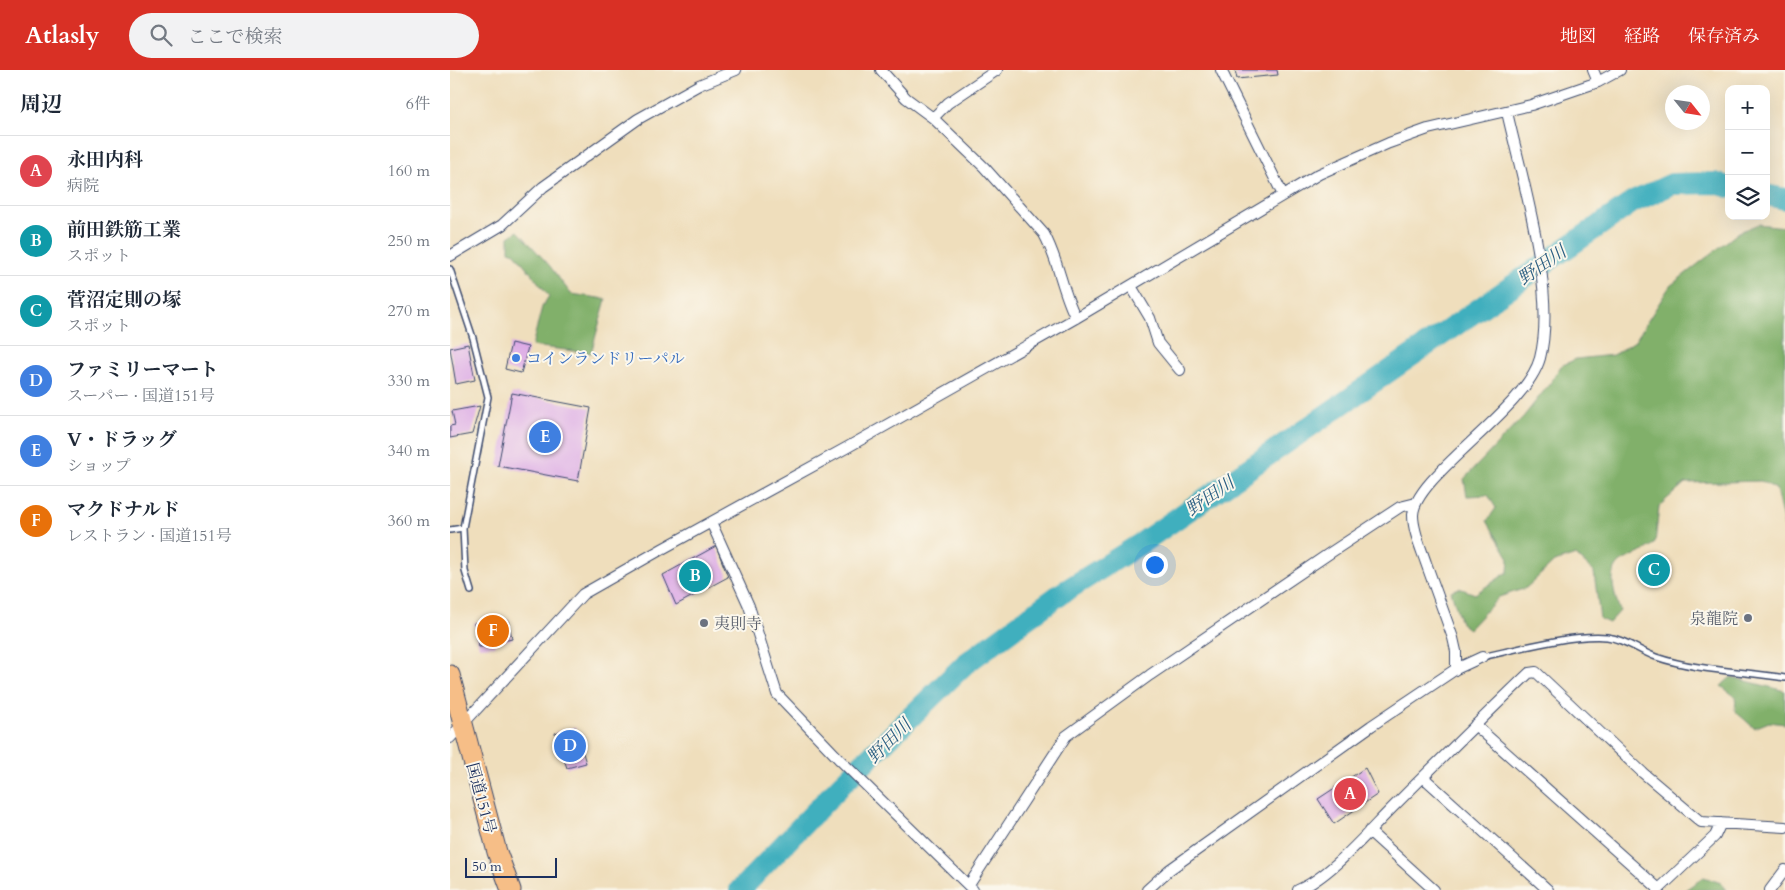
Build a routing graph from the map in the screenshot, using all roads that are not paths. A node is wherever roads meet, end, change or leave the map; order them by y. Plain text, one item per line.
1 (736, 70) edge
2 (881, 70) edge
3 (997, 70) edge
4 (1220, 70) edge
5 (1593, 70) edge
6 (1620, 70) edge
7 (1598, 82) junction
8 (1507, 112) junction
9 (933, 118) junction
10 (1283, 195) junction
11 (450, 256) edge
12 (450, 269) edge
13 (1131, 286) junction
14 (1076, 318) junction
15 (1180, 370) dead end
16 (1416, 503) junction
17 (710, 522) junction
18 (463, 528) junction
19 (450, 530) edge
20 (471, 591) dead end
21 (1482, 657) joint
22 (1456, 669) junction
23 (450, 675) edge
24 (1785, 678) edge
25 (1475, 725) junction
26 (456, 731) edge
27 (1423, 777) junction
28 (1722, 823) junction
29 (1785, 827) edge
30 (1369, 831) junction
31 (1785, 870) edge
32 (1313, 887) edge
33 (971, 888) edge
34 (511, 890) edge
35 (1147, 890) edge
36 (1298, 890) edge
37 (1434, 890) edge
38 (1548, 890) edge
39 (1658, 890) edge
40 (1770, 890) edge

1 - 11 street
2 - 9 street
3 - 9 street
4 - 10 street
5 - 7 street
6 - 7 street
7 - 8 street
8 - 10 street
8 - 16 street
9 - 14 street
10 - 13 street
12 - 18 lane
13 - 14 street
13 - 15 street
14 - 17 street
16 - 22 street
16 - 33 street
17 - 26 street
17 - 33 street
18 - 19 lane
18 - 20 lane
21 - 22 street
21 - 24 lane
22 - 35 street
23 - 26 highway, 国道151号
25 - 27 street
25 - 28 street
25 - 39 street
26 - 34 highway, 国道151号
27 - 30 street
27 - 38 street
28 - 29 street
28 - 39 street
30 - 32 street
30 - 37 street
31 - 40 street
32 - 36 street

